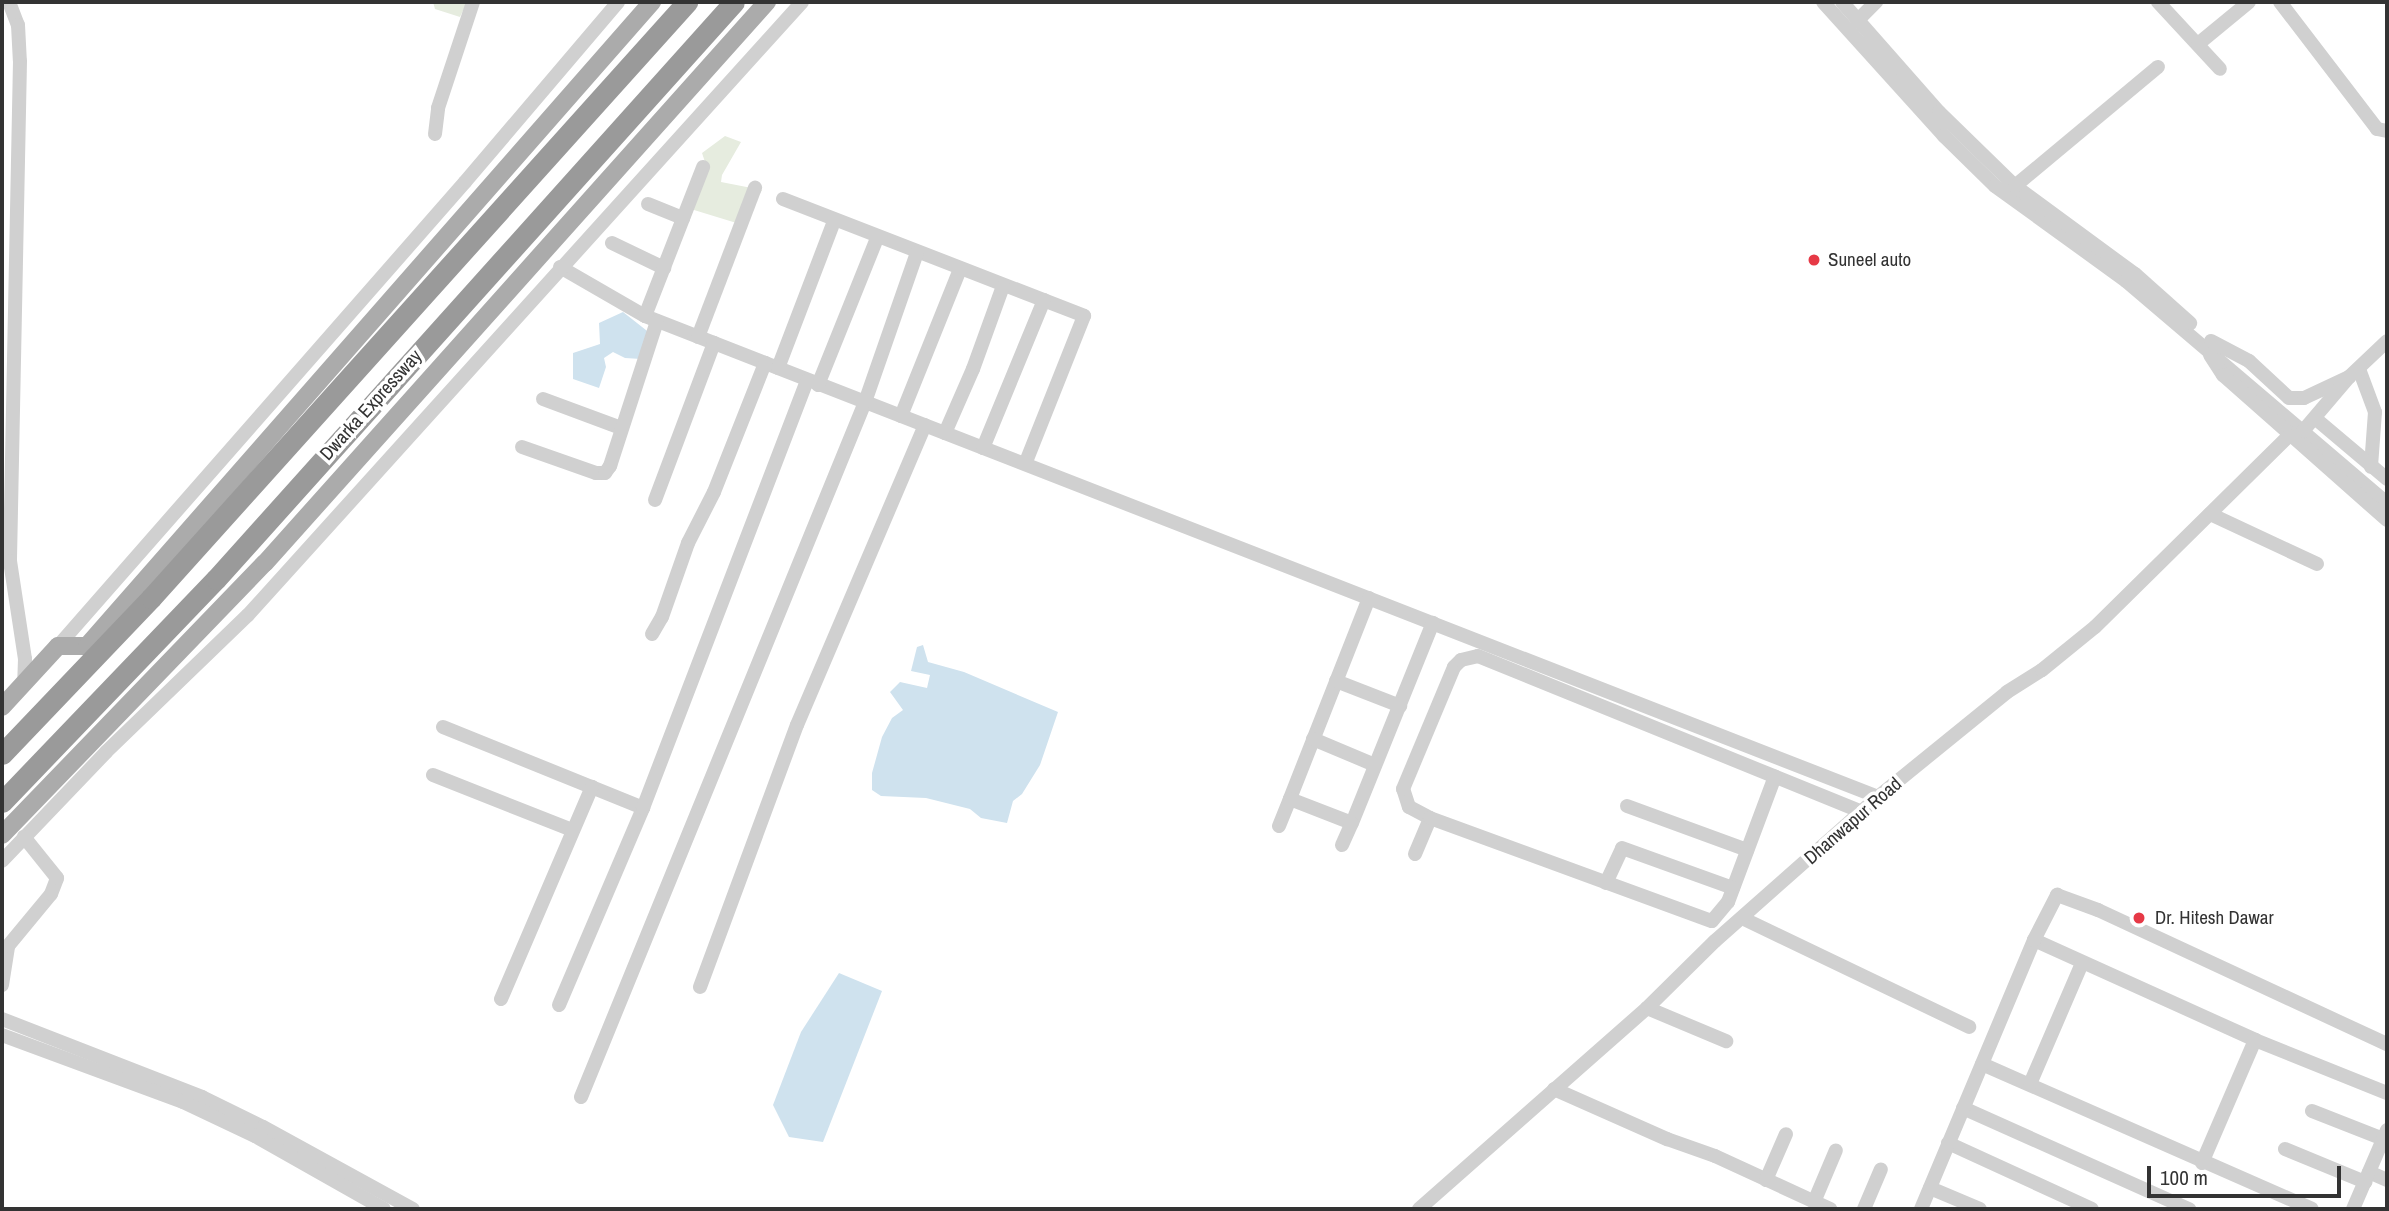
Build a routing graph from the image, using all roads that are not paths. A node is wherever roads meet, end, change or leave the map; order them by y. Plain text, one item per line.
1 (9, 2) edge
2 (473, 2) edge
3 (618, 2) edge
4 (652, 2) edge
5 (687, 2) edge
6 (734, 2) edge
7 (767, 2) edge
8 (802, 2) edge
9 (1823, 2) edge
10 (1842, 2) edge
11 (1876, 2) edge
12 (2158, 2) edge
13 (2249, 2) edge
14 (2280, 2) edge
15 (1857, 21) junction
16 (2198, 44) junction
17 (2158, 67) dead end
18 (2220, 69) dead end
19 (1948, 131) junction
20 (2387, 131) edge
21 (435, 134) dead end
22 (703, 167) dead end
23 (2015, 186) junction
24 (755, 188) dead end
25 (783, 200) dead end
26 (648, 204) dead end
27 (683, 218) junction
28 (834, 221) junction
29 (877, 238) junction
30 (612, 243) dead end
31 (917, 253) junction
32 (560, 267) junction
33 (664, 268) junction
34 (960, 269) junction
35 (1003, 286) junction
36 (1044, 300) junction
37 (651, 318) junction
38 (698, 337) junction
39 (2387, 341) edge
40 (714, 343) junction
41 (2213, 351) junction
42 (772, 365) junction
43 (2354, 373) junction
44 (813, 383) junction
45 (543, 398) dead end
46 (865, 402) junction
47 (901, 416) junction
48 (2316, 419) junction
49 (925, 425) junction
50 (621, 428) junction
51 (945, 433) junction
52 (2296, 433) junction
53 (522, 447) dead end
54 (983, 448) junction
55 (1025, 464) junction
56 (2371, 467) junction
57 (2387, 479) edge
58 (655, 500) dead end
59 (2387, 503) edge
60 (2210, 514) junction
61 (2387, 520) edge
62 (2317, 564) dead end
63 (1369, 598) junction
64 (1433, 624) junction
65 (652, 634) dead end
66 (58, 646) junction
67 (1336, 681) junction
68 (24, 683) junction
69 (1400, 706) junction
70 (2, 707) edge
71 (443, 727) dead end
72 (1313, 739) junction
73 (2, 754) edge
74 (1376, 765) junction
75 (433, 775) dead end
76 (1774, 776) junction
77 (592, 787) junction
78 (1878, 797) junction
79 (1290, 799) junction
80 (2, 802) edge
81 (1628, 806) dead end
82 (643, 808) junction
83 (1862, 812) junction
84 (1430, 818) junction
85 (1352, 822) junction
86 (1279, 826) dead end
87 (572, 830) junction
88 (2, 835) edge
89 (24, 837) junction
90 (1342, 845) dead end
91 (1747, 850) junction
92 (1415, 854) dead end
93 (2, 861) edge
94 (1606, 883) junction
95 (1730, 895) junction
96 (1746, 915) junction
97 (2034, 940) junction
98 (2082, 963) junction
99 (2, 985) edge
100 (700, 987) dead end
101 (501, 999) dead end
102 (559, 1005) dead end
103 (1647, 1008) junction
104 (2, 1019) edge
105 (1969, 1027) dead end
106 (2, 1034) edge
107 (2255, 1040) junction
108 (1726, 1041) dead end
109 (2387, 1044) edge
110 (1982, 1064) junction
111 (2030, 1084) junction
112 (1554, 1089) junction
113 (2387, 1093) edge
114 (581, 1097) dead end
115 (1963, 1108) junction
116 (2312, 1111) dead end
117 (1786, 1134) dead end
118 (2385, 1135) edge
119 (1948, 1143) junction
120 (2285, 1149) dead end
121 (1836, 1150) dead end
122 (2202, 1163) junction
123 (1881, 1169) dead end
124 (2367, 1177) junction
125 (1766, 1180) junction
126 (2387, 1180) edge
127 (1930, 1188) junction
128 (1814, 1202) junction
129 (403, 1207) edge
130 (384, 1209) edge
131 (1419, 1209) edge
132 (1830, 1209) edge
133 (1864, 1209) edge
134 (1921, 1209) edge
135 (1980, 1209) edge
136 (2092, 1209) edge
137 (2189, 1209) edge
138 (2312, 1209) edge
139 (2353, 1209) edge

1 - 68 street
2 - 21 street
3 - 66 street
4 - 66 main road
5 - 73 highway, Dwarka Expressway
6 - 80 highway, Dwarka Expressway
7 - 88 main road
8 - 32 street
9 - 19 street
10 - 15 street
11 - 15 street
12 - 16 street
13 - 16 street
14 - 20 street
15 - 19 street
16 - 18 street
17 - 23 street
19 - 23 street
19 - 41 street
22 - 27 street
23 - 41 street
24 - 38 street
25 - 28 street
26 - 27 street
27 - 33 street
28 - 29 street
28 - 42 street
29 - 31 street
29 - 44 street
30 - 33 street
31 - 34 street
31 - 46 street
32 - 37 street
32 - 89 street
33 - 37 street
34 - 35 street
34 - 47 street
35 - 36 street
35 - 51 street
36 - 54 street
36 - 55 street
37 - 38 street
37 - 50 street
38 - 40 street
39 - 43 street
40 - 42 street
40 - 58 street
41 - 43 street
41 - 52 street
42 - 44 street
42 - 65 street
43 - 48 street, Dhanwapur Road
43 - 56 street
44 - 46 street
44 - 82 street
45 - 50 street
46 - 47 street
46 - 114 street
47 - 49 street
48 - 52 street, Dhanwapur Road
48 - 56 street
49 - 51 street
49 - 100 street
50 - 53 street
51 - 54 street
52 - 59 street
52 - 60 street, Dhanwapur Road
52 - 61 street
54 - 55 street
55 - 63 street
56 - 57 street
60 - 62 street
60 - 78 street, Dhanwapur Road
63 - 64 street
63 - 67 street
64 - 69 street
64 - 78 street
66 - 68 main road
67 - 69 street
67 - 72 street
68 - 70 main road
69 - 74 street
71 - 77 street
72 - 74 street
72 - 79 street
74 - 85 street
75 - 87 street
76 - 83 street
76 - 84 street
76 - 91 street
77 - 82 street
77 - 87 street
78 - 83 street, Dhanwapur Road
79 - 85 street
79 - 86 street
81 - 91 street
82 - 102 street
83 - 96 street, Dhanwapur Road
84 - 92 street
84 - 94 street
85 - 90 street
87 - 101 street
89 - 93 street
89 - 99 street
91 - 95 street
94 - 95 street
94 - 95 street
95 - 96 street
96 - 103 street, Dhanwapur Road
96 - 105 street
97 - 98 street
97 - 109 street
97 - 110 street
98 - 107 street
98 - 111 street
103 - 108 street
103 - 112 street, Dhanwapur Road
104 - 129 street
106 - 130 street
107 - 113 street
107 - 122 street
110 - 111 street
110 - 115 street
111 - 122 street
112 - 125 street
112 - 131 street, Dhanwapur Road
115 - 119 street
115 - 137 street
116 - 118 street
117 - 125 street
118 - 124 street
119 - 127 street
119 - 136 street
120 - 124 street
121 - 128 street
122 - 138 street
123 - 133 street
124 - 126 street
124 - 139 street
125 - 128 street
127 - 134 street
127 - 135 street
128 - 132 street

